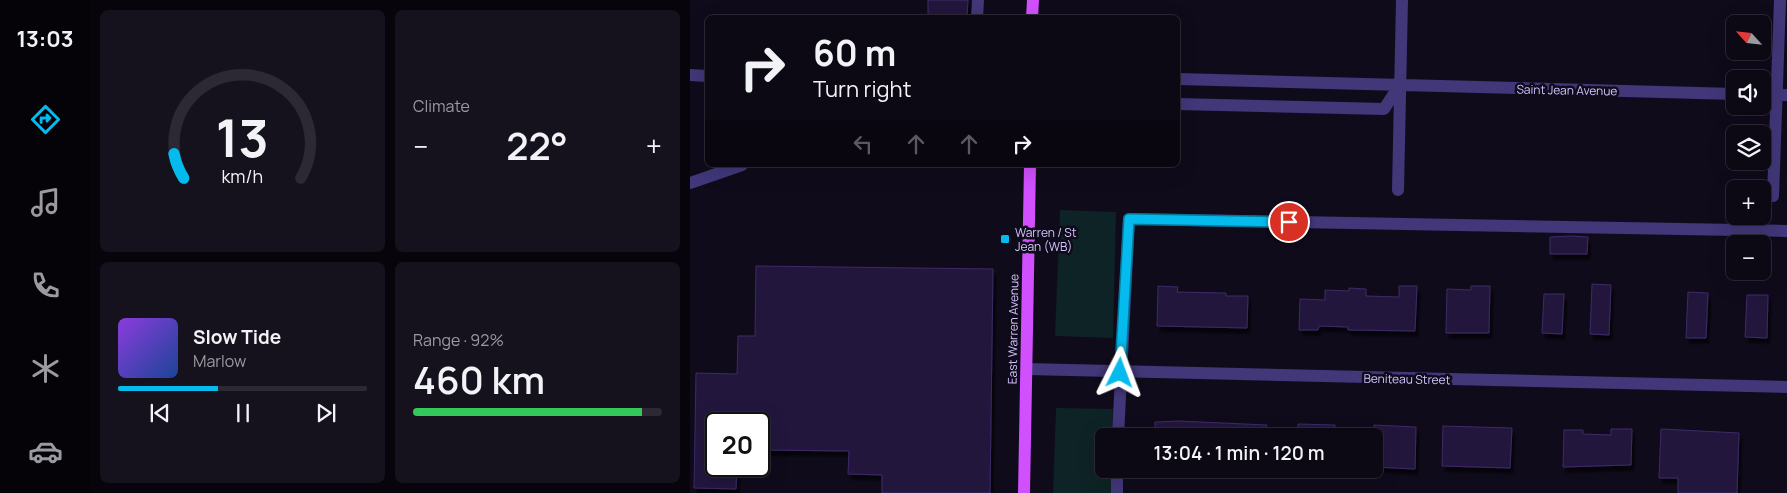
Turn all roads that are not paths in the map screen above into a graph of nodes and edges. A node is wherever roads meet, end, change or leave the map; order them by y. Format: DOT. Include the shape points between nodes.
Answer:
graph roads {
  1 [pos="978,0"];
  2 [pos="1033,0"];
  3 [pos="1402,0"];
  4 [pos="1780,0"];
  5 [pos="977,15"];
  6 [pos="1032,15"];
  7 [pos="690,75"];
  8 [pos="705,76"];
  9 [pos="1180,79"];
  10 [pos="1400,86"];
  11 [pos="1726,94"];
  12 [pos="1782,95"];
  13 [pos="1180,104"];
  14 [pos="736,167"];
  15 [pos="1030,167"];
  16 [pos="690,183"];
  17 [pos="1398,190"];
  18 [pos="1773,196"];
  19 [pos="1787,231"];
  20 [pos="1027,370"];
  21 [pos="1120,373"];
  22 [pos="1787,387"];
  23 [pos="1118,428"];
  24 [pos="1117,478"];
  25 [pos="1024,493"];
  26 [pos="1116,493"];
  1 -- 5 [label="street"];
  2 -- 6 [label="main road"];
  3 -- 10 [label="street"];
  4 -- 12 [label="street"];
  7 -- 8 [label="street"];
  9 -- 10 [label="street, Saint Jean Avenue"];
  10 -- 11 [label="street, Saint Jean Avenue"];
  10 -- 13 [label="street" via="1384,109"];
  10 -- 17 [label="street"];
  12 -- 18 [label="street"];
  14 -- 16 [label="street"];
  15 -- 20 [label="main road, East Warren Avenue"];
  19 -- 21 [label="street" via="1129,219"];
  20 -- 21 [label="street, Beniteau Street"];
  20 -- 25 [label="main road, East Warren Avenue"];
  21 -- 22 [label="street, Beniteau Street"];
  21 -- 23 [label="street"];
  24 -- 26 [label="street"];
}
